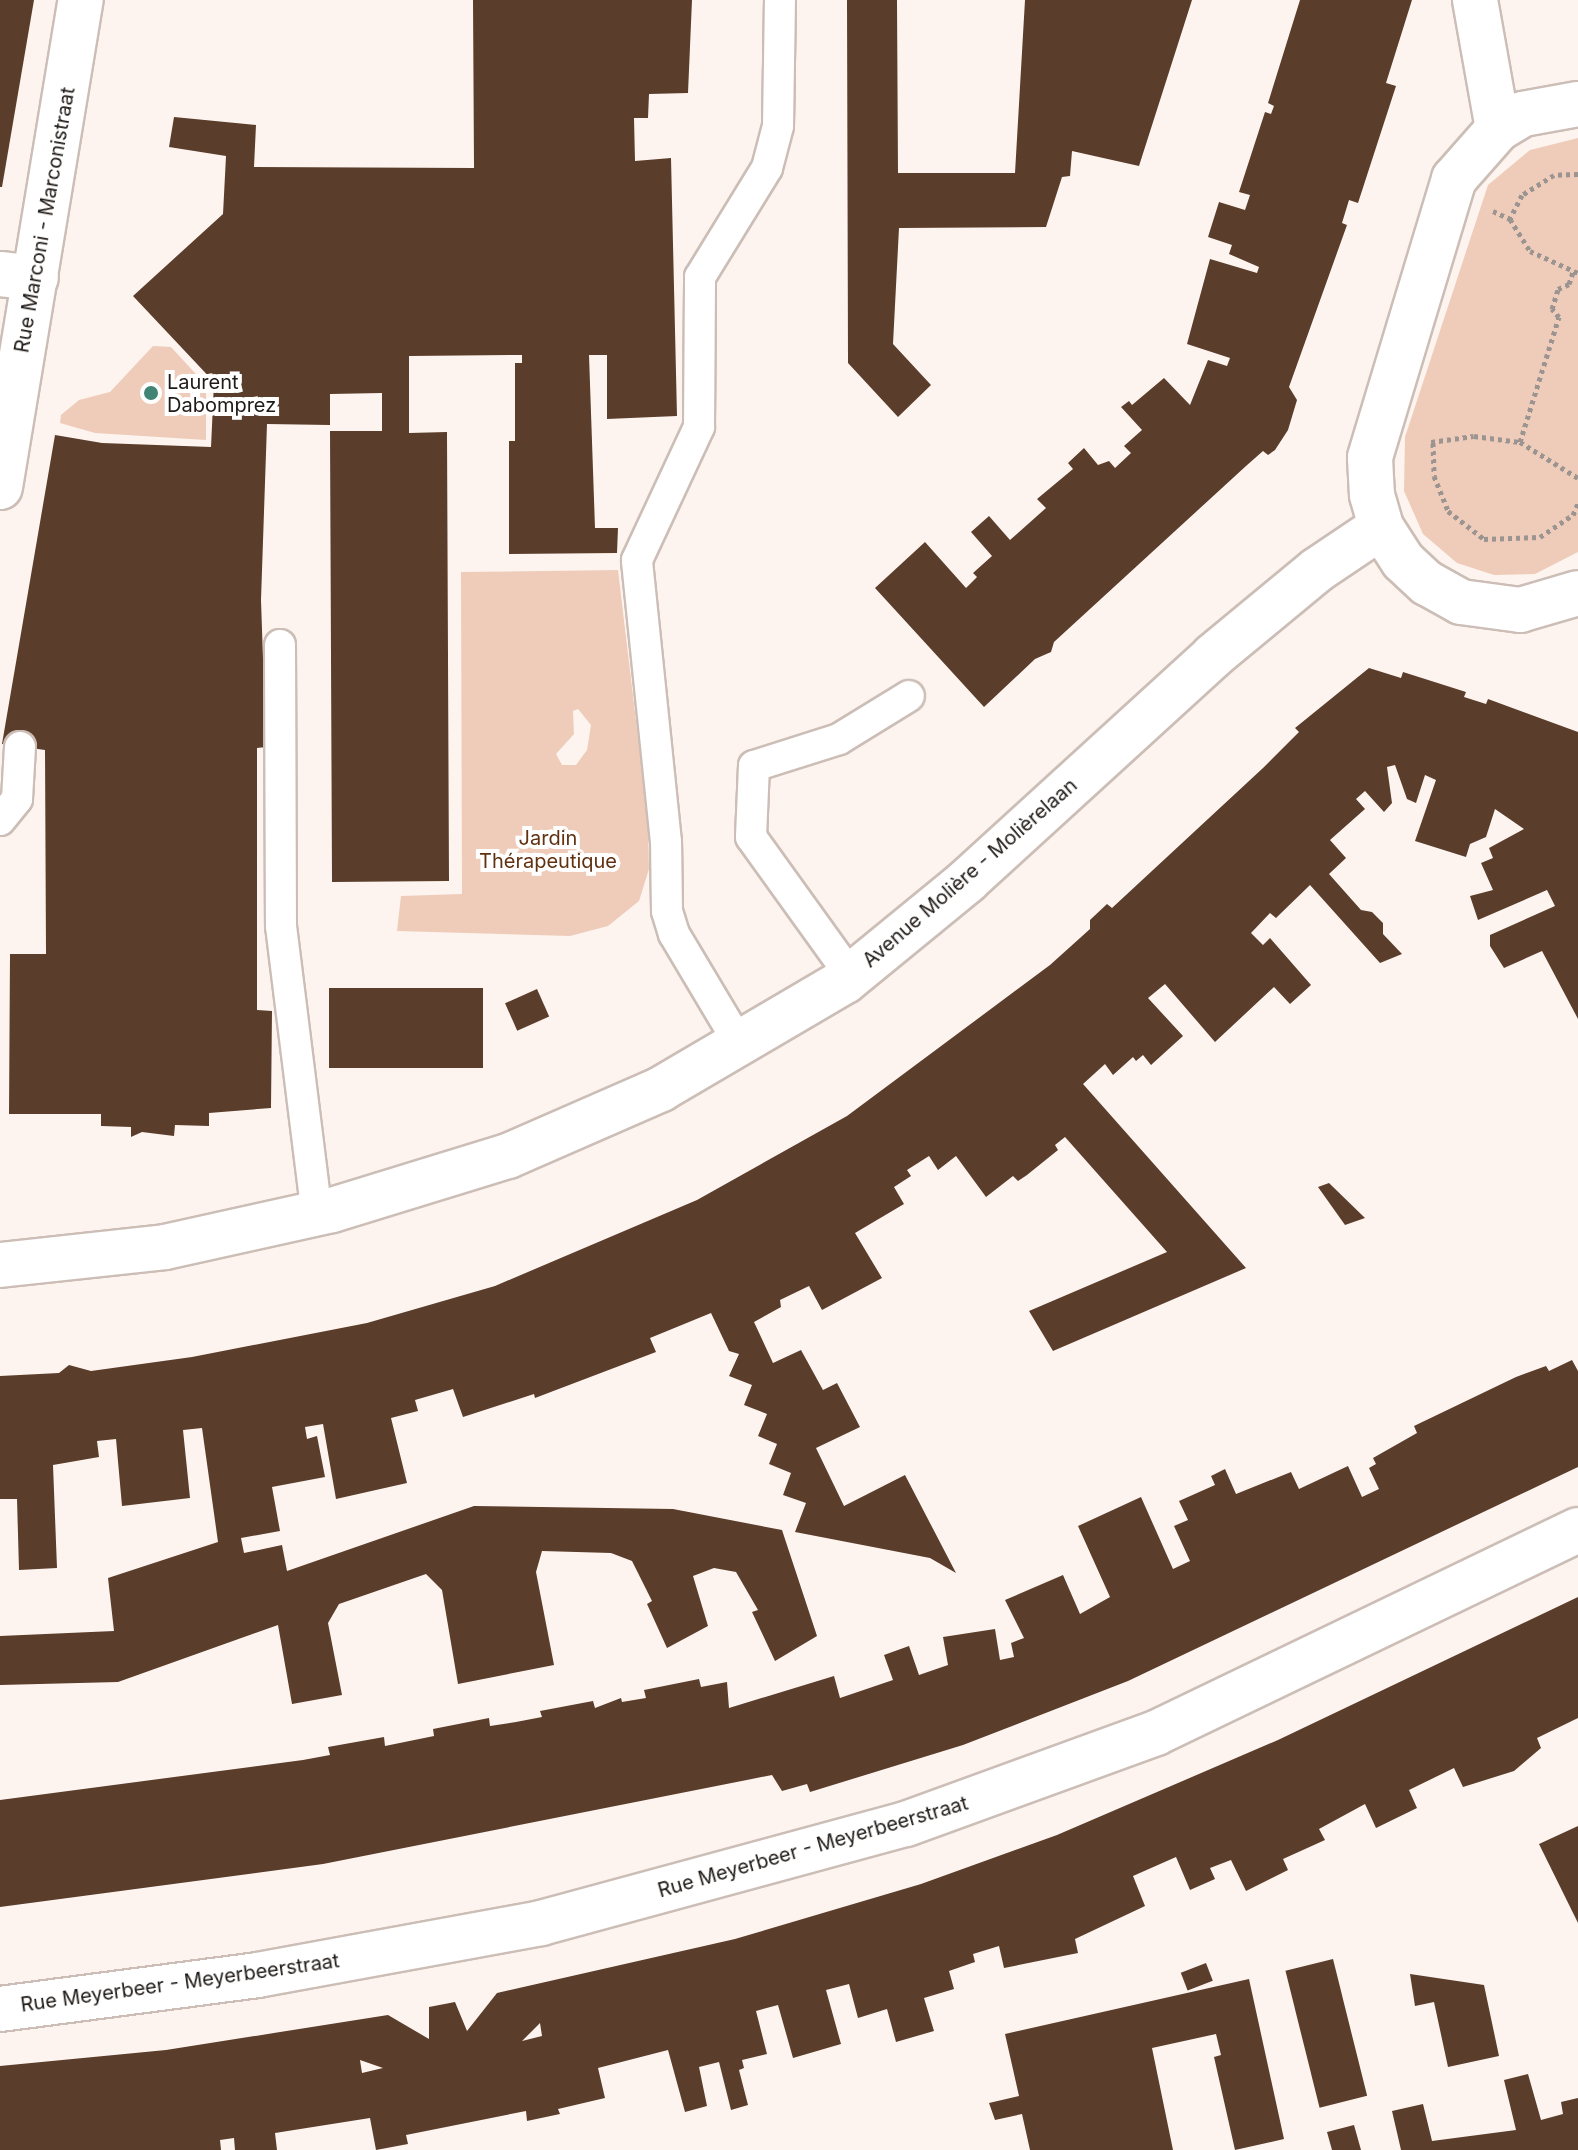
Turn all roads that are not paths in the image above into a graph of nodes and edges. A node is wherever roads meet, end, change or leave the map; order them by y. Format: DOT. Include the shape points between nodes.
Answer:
graph roads {
  1 [pos="81,0"];
  2 [pos="780,0"];
  3 [pos="1475,0"];
  4 [pos="1578,104"];
  5 [pos="1498,129"];
  6 [pos="18,276"];
  7 [pos="0,487"];
  8 [pos="1381,527"];
  9 [pos="1578,593"];
  10 [pos="280,645"];
  11 [pos="909,696"];
  12 [pos="20,747"];
  13 [pos="0,820"];
  14 [pos="851,976"];
  15 [pos="739,1043"];
  16 [pos="317,1214"];
  17 [pos="0,1265"];
  18 [pos="1578,1530"];
  19 [pos="0,2009"];
  1 -- 6 [label="street, Rue Marconi - Marconistraat"];
  2 -- 15 [label="lane" via="778,126 767,168 700,277 699,427 637,560 666,842 667,911 674,934"];
  3 -- 5 [label="street"];
  4 -- 5 [label="street" via="1523,114"];
  5 -- 8 [label="street" via="1454,179 1378,420 1370,458"];
  6 -- 7 [label="street, Rue Marconi - Marconistraat"];
  8 -- 9 [label="street" via="1403,561 1427,583 1461,602 1520,610"];
  8 -- 14 [label="street, Avenue Molière - Molièrelaan" via="1317,570 1213,656 967,881"];
  10 -- 16 [label="lane" via="281,926"];
  11 -- 14 [label="lane" via="839,739 754,766 751,837"];
  12 -- 13 [label="lane" via="17,799"];
  14 -- 15 [label="street, Avenue Molière - Molièrelaan"];
  15 -- 16 [label="street, Avenue Molière - Molièrelaan" via="661,1089 508,1156"];
  16 -- 17 [label="street, Avenue Molière - Molièrelaan" via="165,1247"];
  18 -- 19 [label="street, Rue Meyerbeer - Meyerbeerstraat" via="1156,1733 906,1824 541,1923 258,1975"];
}
